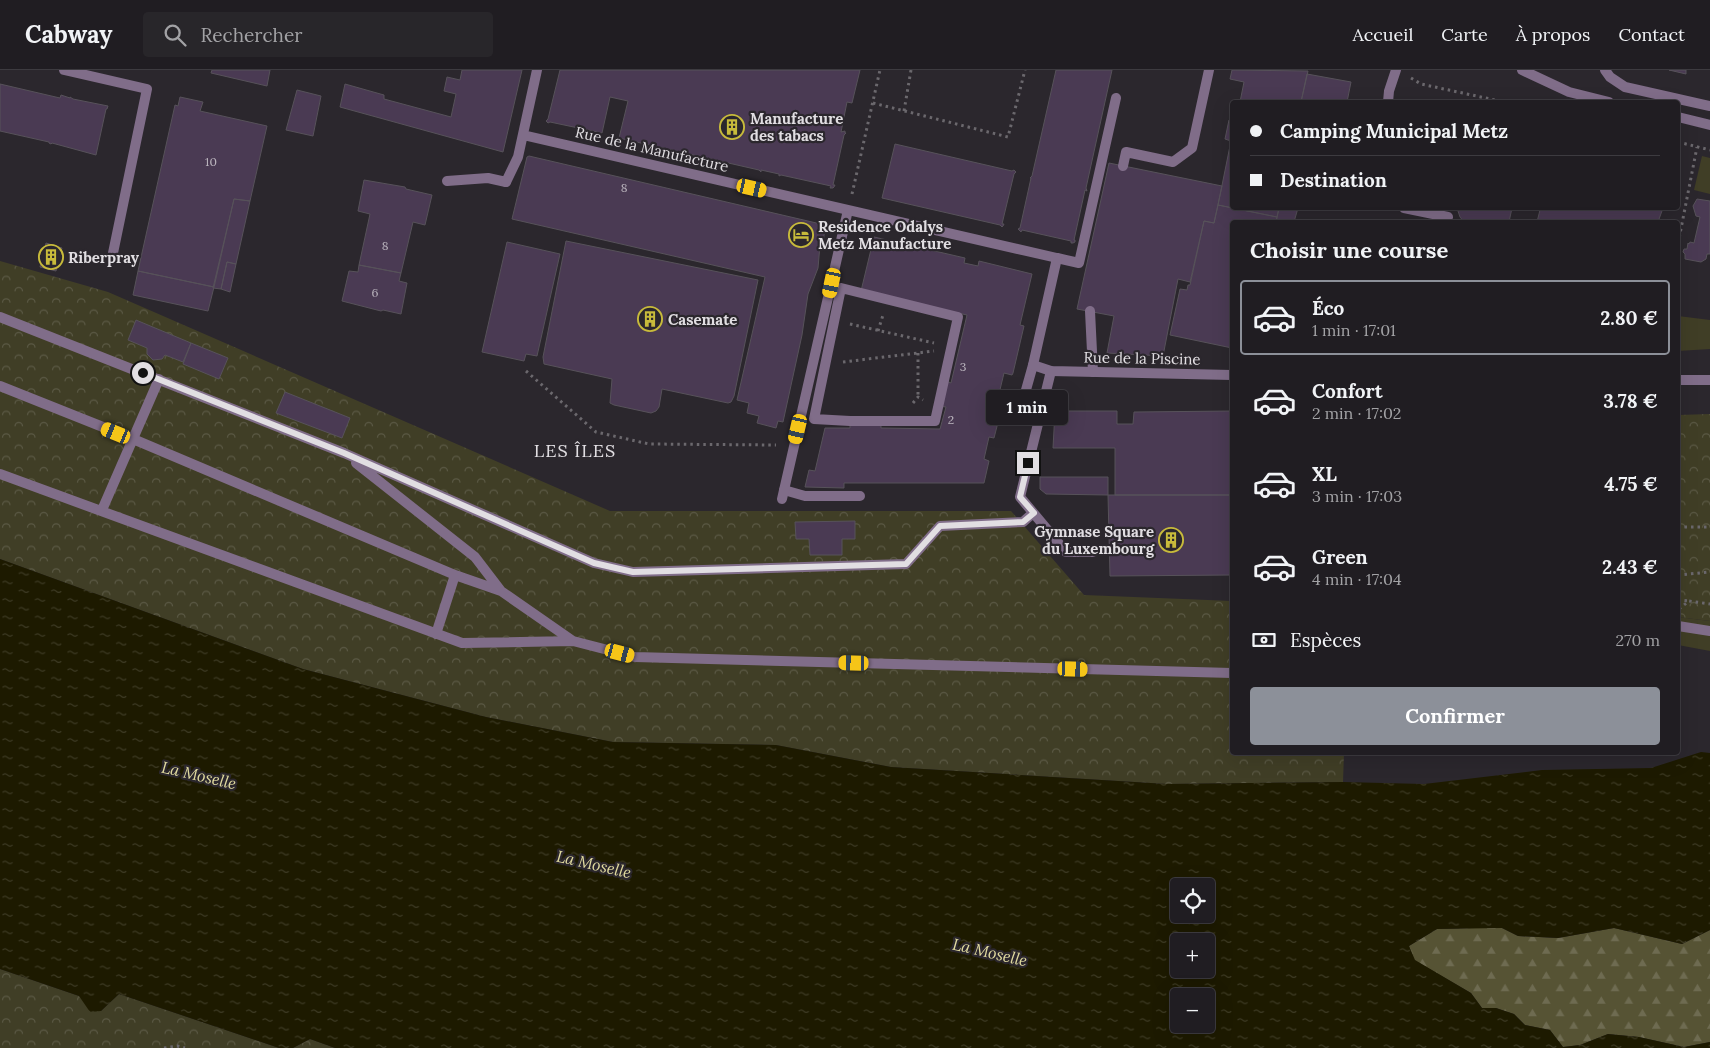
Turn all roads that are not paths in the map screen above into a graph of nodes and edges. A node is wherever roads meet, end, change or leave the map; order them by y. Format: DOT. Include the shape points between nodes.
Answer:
graph roads {
  1 [pos="64,70"];
  2 [pos="538,70"];
  3 [pos="1209,70"];
  4 [pos="1396,70"];
  5 [pos="1522,70"];
  6 [pos="1608,74"];
  7 [pos="1116,98"];
  8 [pos="1388,100"];
  9 [pos="1598,100"];
  10 [pos="1710,106"];
  11 [pos="1680,117"];
  12 [pos="1710,124"];
  13 [pos="523,135"];
  14 [pos="1123,166"];
  15 [pos="447,181"];
  16 [pos="848,210"];
  17 [pos="1414,210"];
  18 [pos="1448,217"];
  19 [pos="113,253"];
  20 [pos="1057,258"];
  21 [pos="1090,311"];
  22 [pos="0,316"];
  23 [pos="834,321"];
  24 [pos="1033,365"];
  25 [pos="1052,371"];
  26 [pos="1092,372"];
  27 [pos="1230,376"];
  28 [pos="159,379"];
  29 [pos="1680,380"];
  30 [pos="1710,380"];
  31 [pos="0,386"];
  32 [pos="1024,397"];
  33 [pos="133,439"];
  34 [pos="344,453"];
  35 [pos="0,474"];
  36 [pos="860,496"];
  37 [pos="102,510"];
  38 [pos="1034,513"];
  39 [pos="1094,552"];
  40 [pos="455,575"];
  41 [pos="501,591"];
  42 [pos="1680,626"];
  43 [pos="1710,631"];
  44 [pos="436,634"];
  45 [pos="574,641"];
  46 [pos="1230,674"];
  1 -- 19 [label="street" via="146,89"];
  2 -- 13 [label="street"];
  3 -- 14 [label="street" via="1192,148 1173,162 1126,152"];
  4 -- 8 [label="street"];
  5 -- 9 [label="street" via="1569,92"];
  6 -- 10 [label="street" via="1625,87"];
  7 -- 20 [label="street, Rue de la Manufacture" via="1079,263"];
  11 -- 12 [label="street"];
  13 -- 15 [label="street" via="506,182 488,178"];
  13 -- 16 [label="street, Rue de la Manufacture"];
  16 -- 20 [label="street, Rue de la Manufacture"];
  16 -- 36 [label="street" via="783,494"];
  17 -- 18 [label="street"];
  20 -- 24 [label="street"];
  21 -- 26 [label="street"];
  22 -- 28 [label="street"];
  23 -- 23 [label="street" via="841,288 958,317 935,421 814,419"];
  24 -- 25 [label="street"];
  24 -- 32 [label="street"];
  25 -- 26 [label="street, Rue de la Piscine"];
  25 -- 38 [label="street" via="1020,497"];
  26 -- 27 [label="street, Rue de la Piscine"];
  28 -- 33 [label="street"];
  28 -- 34 [label="street"];
  29 -- 30 [label="street"];
  31 -- 33 [label="street"];
  33 -- 37 [label="street"];
  33 -- 40 [label="street"];
  34 -- 38 [label="street" via="594,563 633,572 906,564 940,526 1023,522"];
  34 -- 41 [label="street" via="475,556"];
  35 -- 37 [label="street"];
  37 -- 44 [label="street"];
  38 -- 39 [label="street" via="1066,552"];
  40 -- 41 [label="street"];
  40 -- 44 [label="street"];
  41 -- 45 [label="street"];
  42 -- 43 [label="street"];
  44 -- 45 [label="street" via="462,643"];
  45 -- 46 [label="street" via="635,657"];
}
